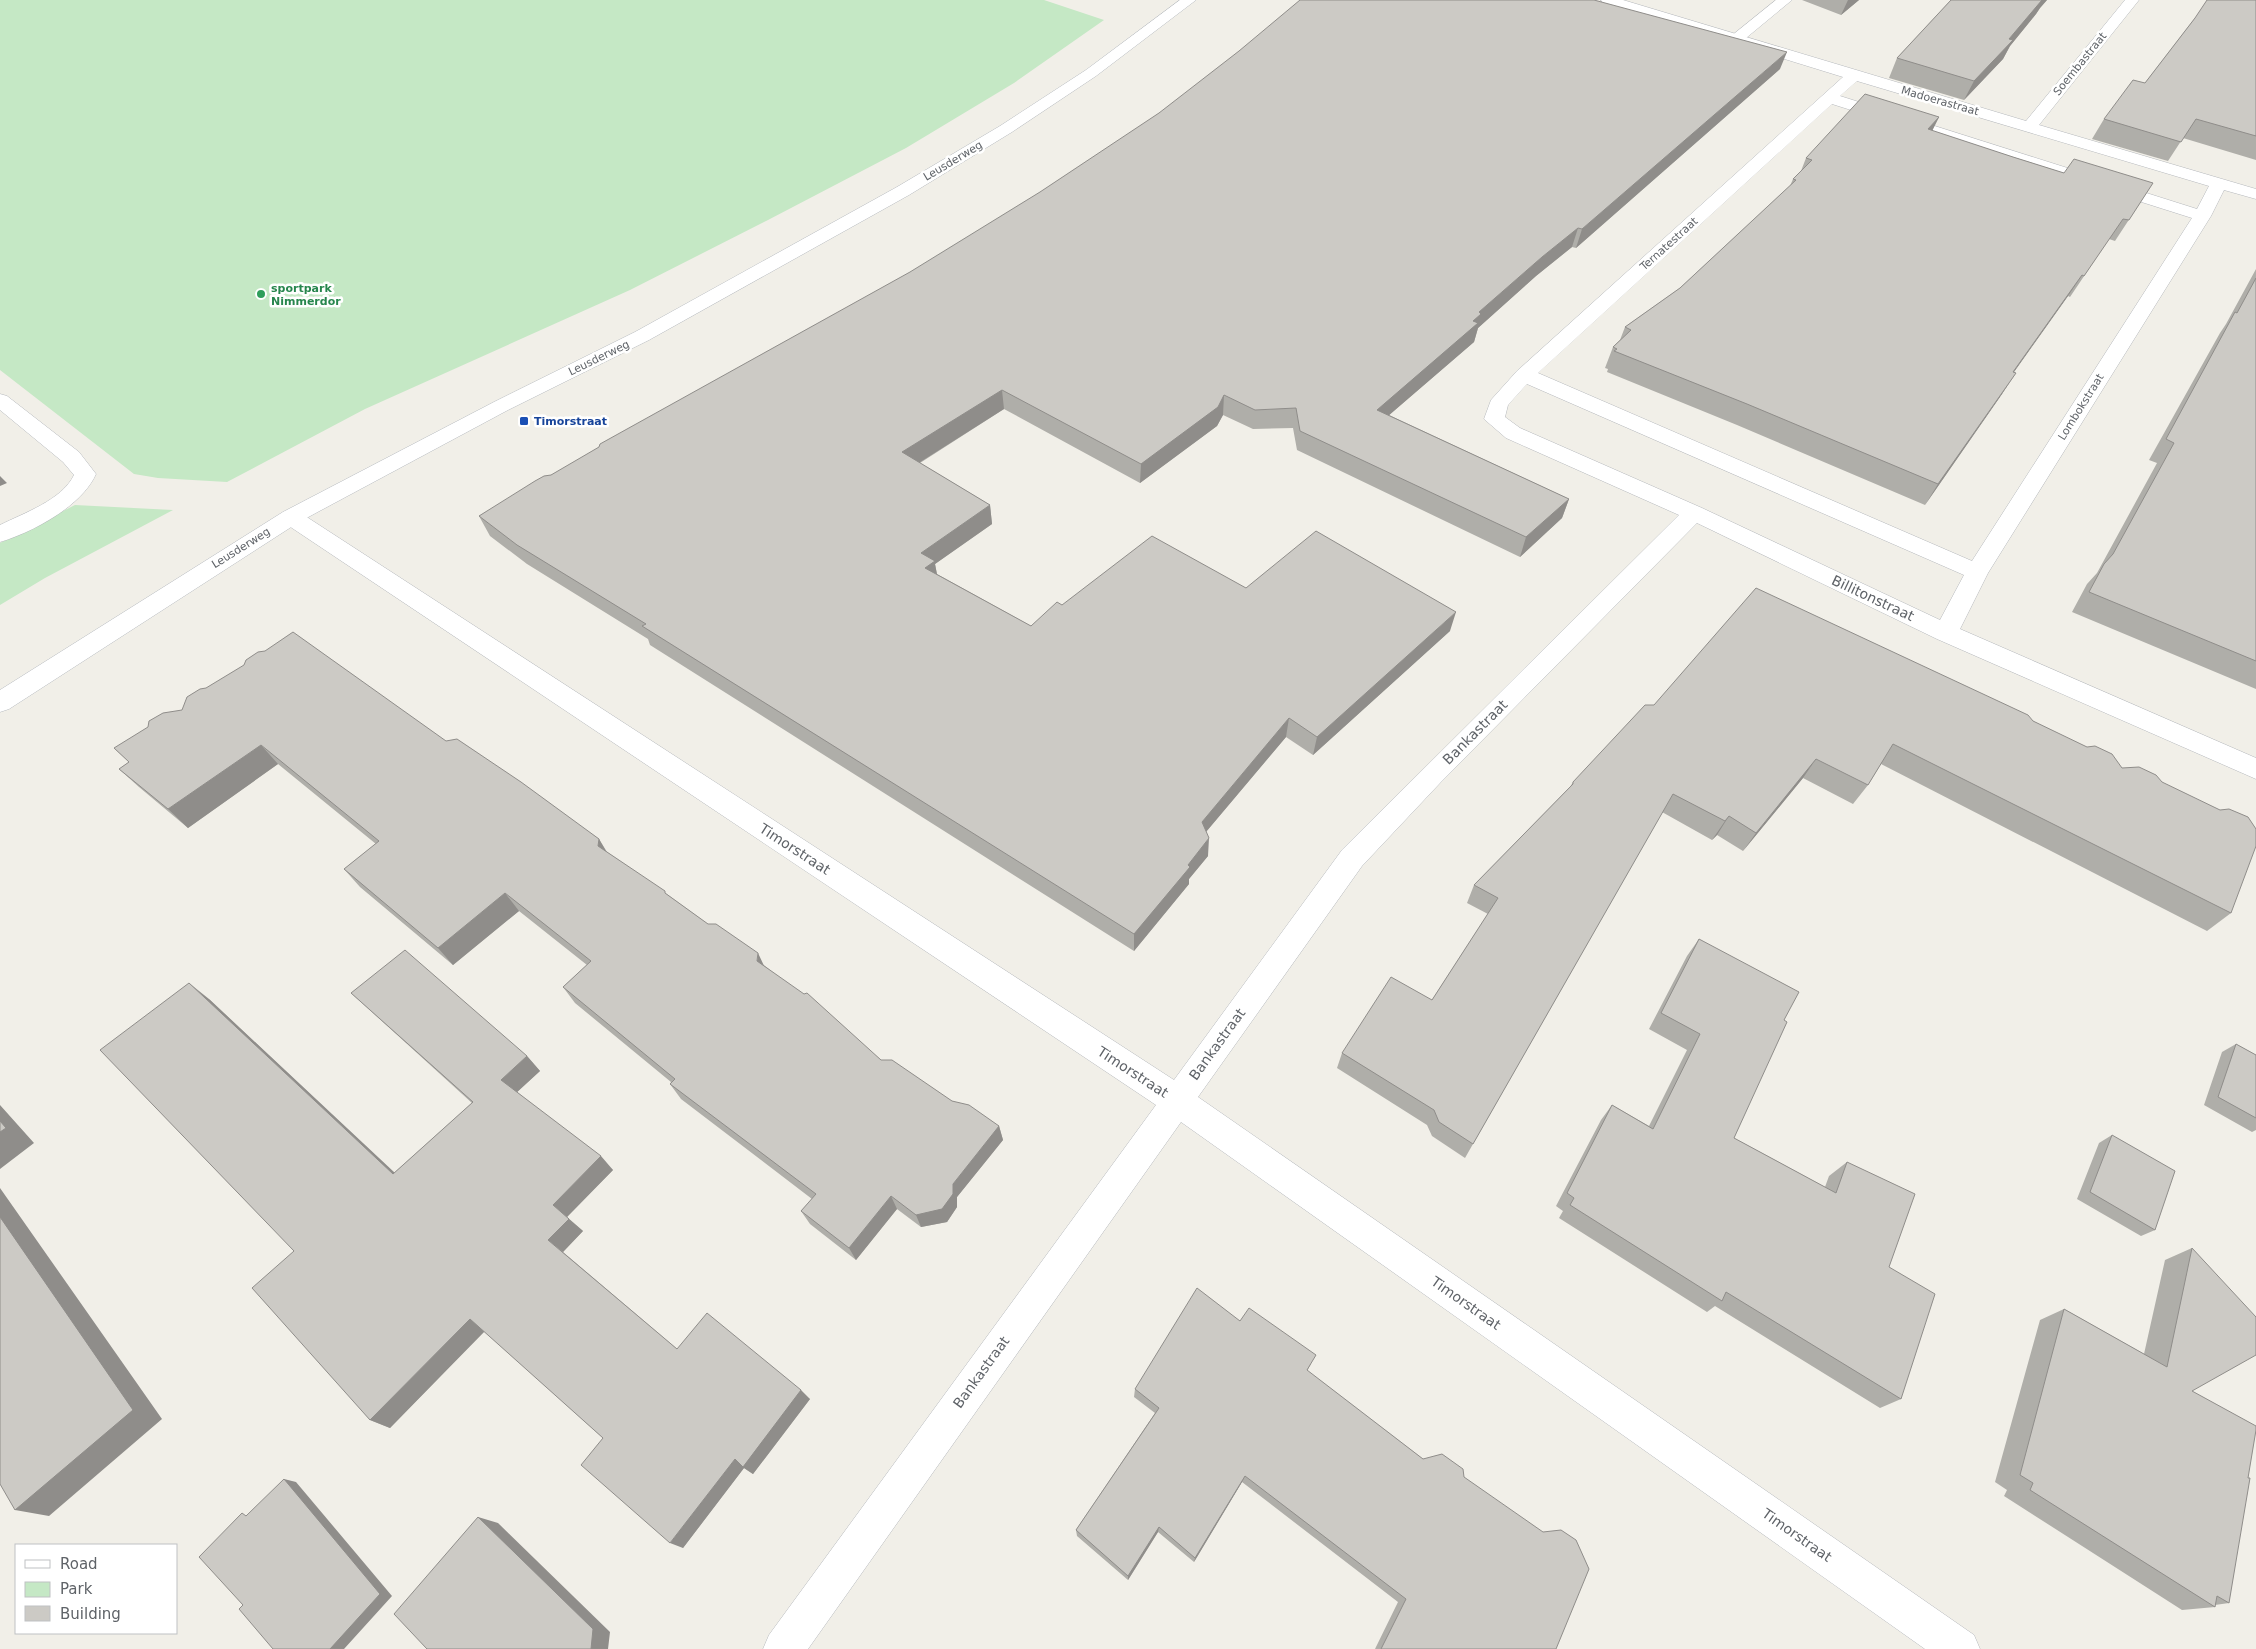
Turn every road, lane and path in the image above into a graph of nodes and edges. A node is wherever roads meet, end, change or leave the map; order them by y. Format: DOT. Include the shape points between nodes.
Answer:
graph roads {
  1 [pos="1189,0"];
  2 [pos="1608,0"];
  3 [pos="1785,0"];
  4 [pos="2132,0"];
  5 [pos="1626,3"];
  6 [pos="1735,40"];
  7 [pos="1853,76"];
  8 [pos="1829,98"];
  9 [pos="2029,127"];
  10 [pos="2219,183"];
  11 [pos="2256,194"];
  12 [pos="2202,216"];
  13 [pos="1524,375"];
  14 [pos="0,400"];
  15 [pos="1494,419"];
  16 [pos="1694,513"];
  17 [pos="291,517"];
  18 [pos="0,534"];
  19 [pos="1977,572"];
  20 [pos="1946,632"];
  21 [pos="0,702"];
  22 [pos="2256,770"];
  23 [pos="1176,1100"];
  24 [pos="783,1649"];
  25 [pos="1960,1649"];
  1 -- 17 [label="street, Leusderweg" via="1091,73 903,191 642,336 500,406"];
  2 -- 5 [label="street, Madoerastraat"];
  3 -- 6 [label="street"];
  4 -- 9 [label="street, Soembastraat"];
  5 -- 6 [label="street, Madoerastraat"];
  6 -- 7 [label="street, Madoerastraat"];
  7 -- 8 [label="street, Ternatestraat"];
  7 -- 9 [label="street, Madoerastraat"];
  8 -- 12 [label="street"];
  8 -- 13 [label="street, Ternatestraat"];
  9 -- 10 [label="street, Madoerastraat"];
  10 -- 11 [label="street, Madoerastraat"];
  10 -- 12 [label="street, Lombokstraat"];
  12 -- 19 [label="street, Lombokstraat"];
  13 -- 15 [label="street, Ternatestraat" via="1498,404"];
  13 -- 19 [label="street"];
  14 -- 18 [label="street" via="71,457 85,474 83,483 63,499"];
  15 -- 16 [label="street, Billitonstraat" via="1513,432"];
  16 -- 20 [label="street, Billitonstraat"];
  16 -- 23 [label="street, Bankastraat" via="1352,858"];
  17 -- 21 [label="street, Leusderweg"];
  17 -- 23 [label="street, Timorstraat"];
  19 -- 20 [label="street, Lombokstraat"];
  20 -- 22 [label="street, Billitonstraat"];
  23 -- 24 [label="street, Bankastraat"];
  23 -- 25 [label="street, Timorstraat"];
}
